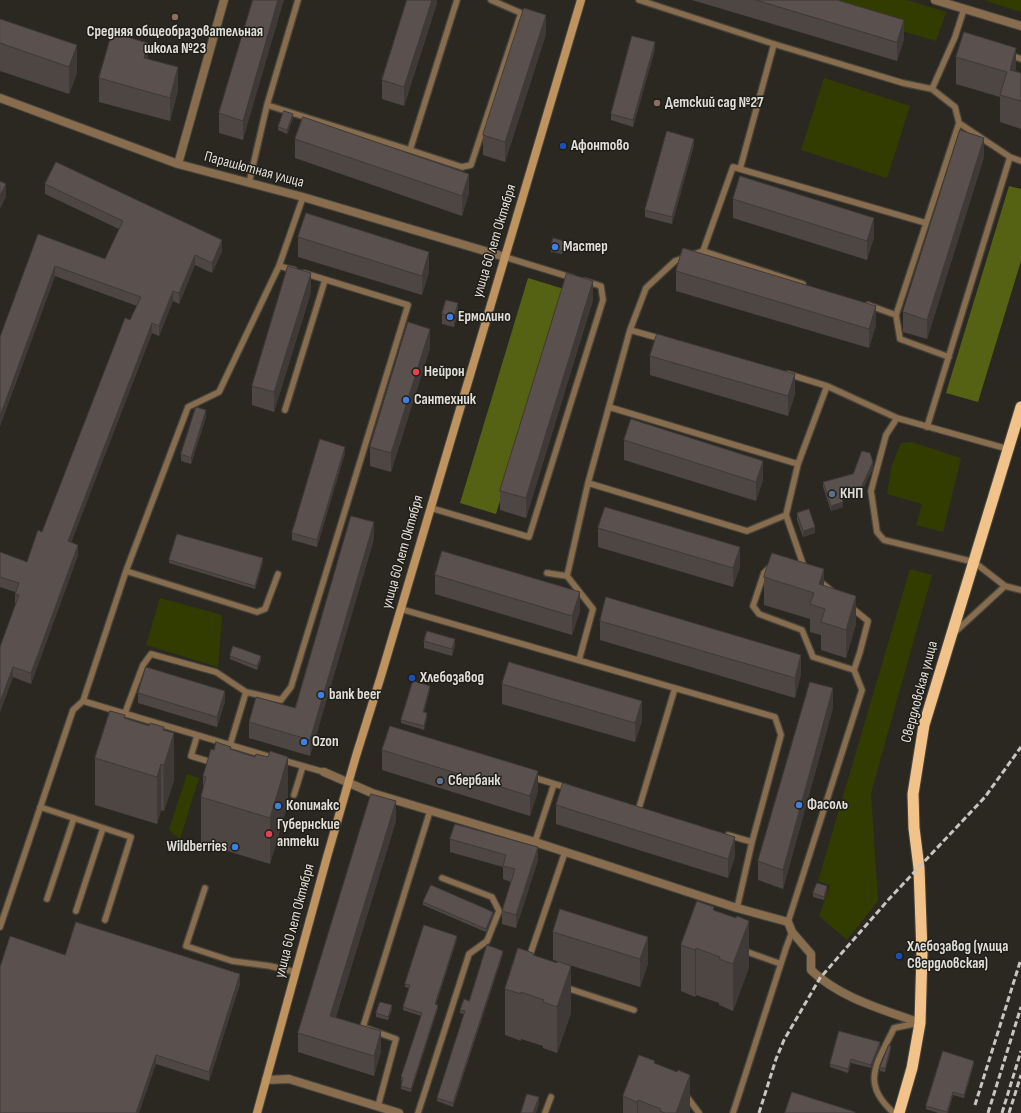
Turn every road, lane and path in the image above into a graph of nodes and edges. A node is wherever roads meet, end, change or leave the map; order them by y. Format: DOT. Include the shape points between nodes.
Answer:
graph roads {
  1 [pos="224,0"];
  2 [pos="298,0"];
  3 [pos="458,0"];
  4 [pos="492,0"];
  5 [pos="581,0"];
  6 [pos="639,0"];
  7 [pos="935,0"];
  8 [pos="964,9"];
  9 [pos="1021,26"];
  10 [pos="955,37"];
  11 [pos="962,39"];
  12 [pos="774,44"];
  13 [pos="1006,54"];
  14 [pos="1021,58"];
  15 [pos="932,89"];
  16 [pos="0,98"];
  17 [pos="267,105"];
  18 [pos="958,123"];
  19 [pos="410,150"];
  20 [pos="1010,157"];
  21 [pos="1021,161"];
  22 [pos="178,164"];
  23 [pos="740,168"];
  24 [pos="249,183"];
  25 [pos="303,197"];
  26 [pos="926,223"];
  27 [pos="703,251"];
  28 [pos="505,257"];
  29 [pos="279,266"];
  30 [pos="325,280"];
  31 [pos="807,285"];
  32 [pos="859,302"];
  33 [pos="896,315"];
  34 [pos="630,330"];
  35 [pos="668,340"];
  36 [pos="949,357"];
  37 [pos="781,373"];
  38 [pos="827,386"];
  39 [pos="609,407"];
  40 [pos="1021,407"];
  41 [pos="285,410"];
  42 [pos="897,418"];
  43 [pos="927,427"];
  44 [pos="1008,449"];
  45 [pos="798,464"];
  46 [pos="588,483"];
  47 [pos="431,508"];
  48 [pos="786,515"];
  49 [pos="974,562"];
  50 [pos="779,566"];
  51 [pos="126,571"];
  52 [pos="547,573"];
  53 [pos="800,573"];
  54 [pos="278,574"];
  55 [pos="566,576"];
  56 [pos="814,578"];
  57 [pos="1005,586"];
  58 [pos="1021,590"];
  59 [pos="839,596"];
  60 [pos="845,601"];
  61 [pos="401,609"];
  62 [pos="950,637"];
  63 [pos="579,660"];
  64 [pos="854,670"];
  65 [pos="675,688"];
  66 [pos="246,692"];
  67 [pos="83,701"];
  68 [pos="125,713"];
  69 [pos="197,736"];
  70 [pos="230,745"];
  71 [pos="253,752"];
  72 [pos="251,759"];
  73 [pos="221,765"];
  74 [pos="303,766"];
  75 [pos="324,772"];
  76 [pos="524,774"];
  77 [pos="349,783"];
  78 [pos="554,784"];
  79 [pos="575,790"];
  80 [pos="294,795"];
  81 [pos="632,806"];
  82 [pos="40,807"];
  83 [pos="639,808"];
  84 [pos="646,810"];
  85 [pos="430,811"];
  86 [pos="74,818"];
  87 [pos="103,828"];
  88 [pos="722,833"];
  89 [pos="535,842"];
  90 [pos="752,842"];
  91 [pos="565,852"];
  92 [pos="442,878"];
  93 [pos="205,888"];
  94 [pos="47,899"];
  95 [pos="737,908"];
  96 [pos="76,911"];
  97 [pos="105,920"];
  98 [pos="788,922"];
  99 [pos="0,927"];
  100 [pos="792,932"];
  101 [pos="735,948"];
  102 [pos="528,962"];
  103 [pos="781,964"];
  104 [pos="295,972"];
  105 [pos="559,985"];
  106 [pos="634,1010"];
  107 [pos="920,1023"];
  108 [pos="266,1080"];
  109 [pos="550,1096"];
  110 [pos="687,1096"];
  111 [pos="378,1106"];
  112 [pos="257,1113"];
  113 [pos="400,1113"];
  114 [pos="418,1113"];
  115 [pos="545,1113"];
  116 [pos="699,1113"];
  117 [pos="733,1113"];
  118 [pos="894,1113"];
  119 [pos="899,1113"];
  1 -- 22 [label="street"];
  2 -- 17 [label="lane"];
  3 -- 19 [label="lane"];
  4 -- 19 [label="lane" via="522,13 471,165 462,167"];
  5 -- 28 [label="main road, улица 60 лет Октября"];
  6 -- 12 [label="lane"];
  7 -- 8 [label="street"];
  8 -- 9 [label="street"];
  8 -- 10 [label="lane"];
  10 -- 11 [label="lane"];
  10 -- 15 [label="lane"];
  12 -- 15 [label="lane" via="903,83"];
  12 -- 23 [label="lane"];
  13 -- 14 [label="lane"];
  15 -- 18 [label="lane" via="955,107"];
  16 -- 22 [label="street, Парашютная улица"];
  17 -- 19 [label="lane"];
  17 -- 24 [label="lane"];
  18 -- 20 [label="lane"];
  18 -- 26 [label="lane"];
  20 -- 21 [label="lane"];
  20 -- 36 [label="lane"];
  22 -- 24 [label="street, Парашютная улица"];
  23 -- 26 [label="lane"];
  23 -- 27 [label="lane" via="733,167"];
  24 -- 25 [label="street, Парашютная улица"];
  25 -- 28 [label="street, Парашютная улица"];
  25 -- 29 [label="lane"];
  26 -- 33 [label="lane"];
  27 -- 31 [label="lane"];
  27 -- 34 [label="lane" via="675,261 646,288"];
  28 -- 47 [label="main road, улица 60 лет Октября"];
  28 -- 47 [label="lane" via="601,286 603,300 529,537"];
  29 -- 30 [label="lane"];
  29 -- 51 [label="lane" via="219,392 188,408"];
  30 -- 41 [label="lane"];
  30 -- 66 [label="lane" via="408,305 290,687 281,700"];
  32 -- 33 [label="lane"];
  33 -- 36 [label="lane" via="900,339"];
  34 -- 35 [label="lane"];
  34 -- 39 [label="lane"];
  36 -- 43 [label="lane"];
  37 -- 38 [label="lane"];
  38 -- 42 [label="lane"];
  38 -- 45 [label="lane"];
  39 -- 45 [label="lane"];
  39 -- 46 [label="lane"];
  40 -- 44 [label="highway, Свердловская улица"];
  42 -- 43 [label="lane"];
  42 -- 49 [label="lane" via="886,435 871,491 877,532 884,540"];
  43 -- 44 [label="lane"];
  44 -- 49 [label="highway, Свердловская улица"];
  45 -- 48 [label="lane"];
  46 -- 48 [label="lane" via="747,531"];
  46 -- 55 [label="lane"];
  47 -- 61 [label="main road, улица 60 лет Октября"];
  48 -- 53 [label="lane" via="807,576"];
  49 -- 57 [label="lane"];
  49 -- 62 [label="highway, Свердловская улица"];
  50 -- 64 [label="lane" via="772,564 764,573 753,606 759,614 802,630 813,657"];
  51 -- 54 [label="lane" via="257,612 265,609"];
  51 -- 67 [label="lane"];
  52 -- 55 [label="lane"];
  55 -- 63 [label="lane" via="593,609"];
  56 -- 59 [label="lane"];
  57 -- 58 [label="lane"];
  57 -- 62 [label="lane"];
  60 -- 64 [label="lane" via="868,621"];
  61 -- 63 [label="lane"];
  61 -- 77 [label="main road, улица 60 лет Октября"];
  62 -- 107 [label="highway, Свердловская улица" via="924,725 913,794 922,953"];
  63 -- 65 [label="lane"];
  64 -- 98 [label="lane" via="862,690"];
  65 -- 83 [label="lane"];
  65 -- 90 [label="lane" via="775,717 781,735"];
  66 -- 68 [label="lane" via="216,672 151,654 143,665"];
  66 -- 70 [label="lane"];
  67 -- 68 [label="lane"];
  67 -- 82 [label="lane" via="73,710"];
  68 -- 69 [label="lane"];
  69 -- 70 [label="lane"];
  69 -- 73 [label="lane" via="191,756"];
  70 -- 71 [label="lane"];
  71 -- 72 [label="lane"];
  71 -- 74 [label="lane"];
  74 -- 75 [label="lane"];
  74 -- 80 [label="lane"];
  75 -- 77 [label="street"];
  76 -- 78 [label="lane"];
  77 -- 85 [label="street"];
  77 -- 104 [label="main road, улица 60 лет Октября"];
  78 -- 79 [label="lane"];
  78 -- 89 [label="lane"];
  81 -- 83 [label="lane"];
  82 -- 86 [label="lane"];
  82 -- 99 [label="lane"];
  83 -- 84 [label="lane"];
  85 -- 89 [label="street"];
  85 -- 111 [label="lane" via="363,1027 396,1039"];
  86 -- 87 [label="lane"];
  86 -- 94 [label="lane"];
  87 -- 96 [label="lane"];
  87 -- 97 [label="lane" via="131,837"];
  88 -- 90 [label="lane"];
  89 -- 91 [label="street"];
  90 -- 95 [label="lane"];
  91 -- 95 [label="street"];
  91 -- 102 [label="lane"];
  92 -- 114 [label="lane" via="492,897 499,911 487,941 469,954"];
  93 -- 104 [label="lane" via="186,946 232,961"];
  95 -- 98 [label="street"];
  98 -- 100 [label="street"];
  100 -- 103 [label="lane"];
  100 -- 107 [label="street" via="811,954 811,970 820,978 843,994"];
  101 -- 103 [label="lane"];
  103 -- 117 [label="lane"];
  104 -- 108 [label="main road, улица 60 лет Октября"];
  105 -- 106 [label="lane"];
  107 -- 118 [label="lane" via="894,1028 875,1067 873,1084 883,1104"];
  107 -- 119 [label="highway, Свердловская улица" via="912,1068"];
  108 -- 111 [label="street" via="288,1079"];
  108 -- 112 [label="main road, улица 60 лет Октября"];
  109 -- 115 [label="lane"];
  110 -- 116 [label="lane"];
  111 -- 113 [label="street"];
}
